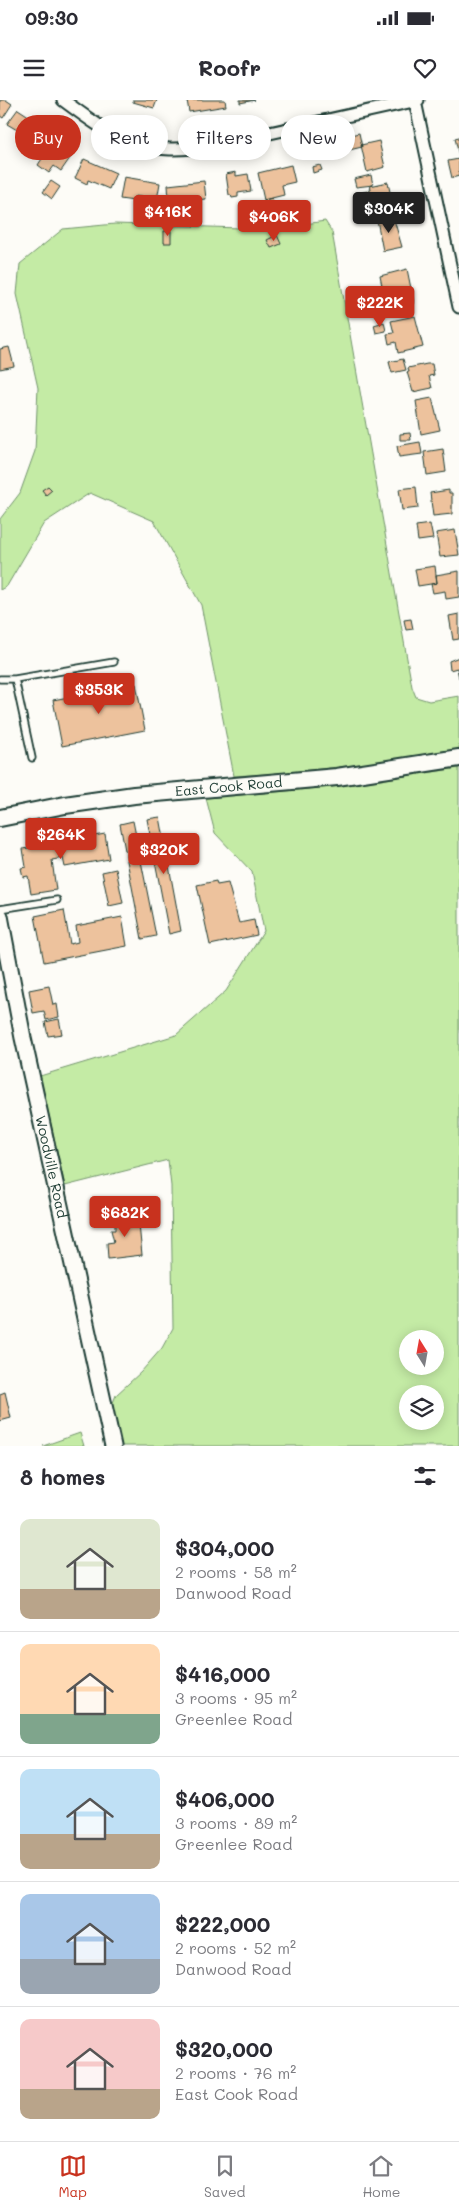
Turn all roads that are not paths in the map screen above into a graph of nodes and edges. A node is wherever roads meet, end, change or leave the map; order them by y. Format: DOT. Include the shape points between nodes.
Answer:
graph roads {
  1 [pos="63,100"];
  2 [pos="417,100"];
  3 [pos="459,307"];
  4 [pos="114,662"];
  5 [pos="0,679"];
  6 [pos="15,679"];
  7 [pos="32,758"];
  8 [pos="459,758"];
  9 [pos="0,818"];
  10 [pos="57,900"];
  11 [pos="0,910"];
  12 [pos="0,917"];
  13 [pos="113,1446"];
  1 -- 2 [label="street" via="114,136 158,148 183,150"];
  2 -- 3 [label="street"];
  4 -- 6 [label="lane"];
  5 -- 6 [label="lane"];
  6 -- 7 [label="lane"];
  8 -- 9 [label="main road, East Cook Road" via="337,777 134,795"];
  10 -- 11 [label="lane"];
  12 -- 13 [label="street, Woodville Road" via="23,1038"];
}
